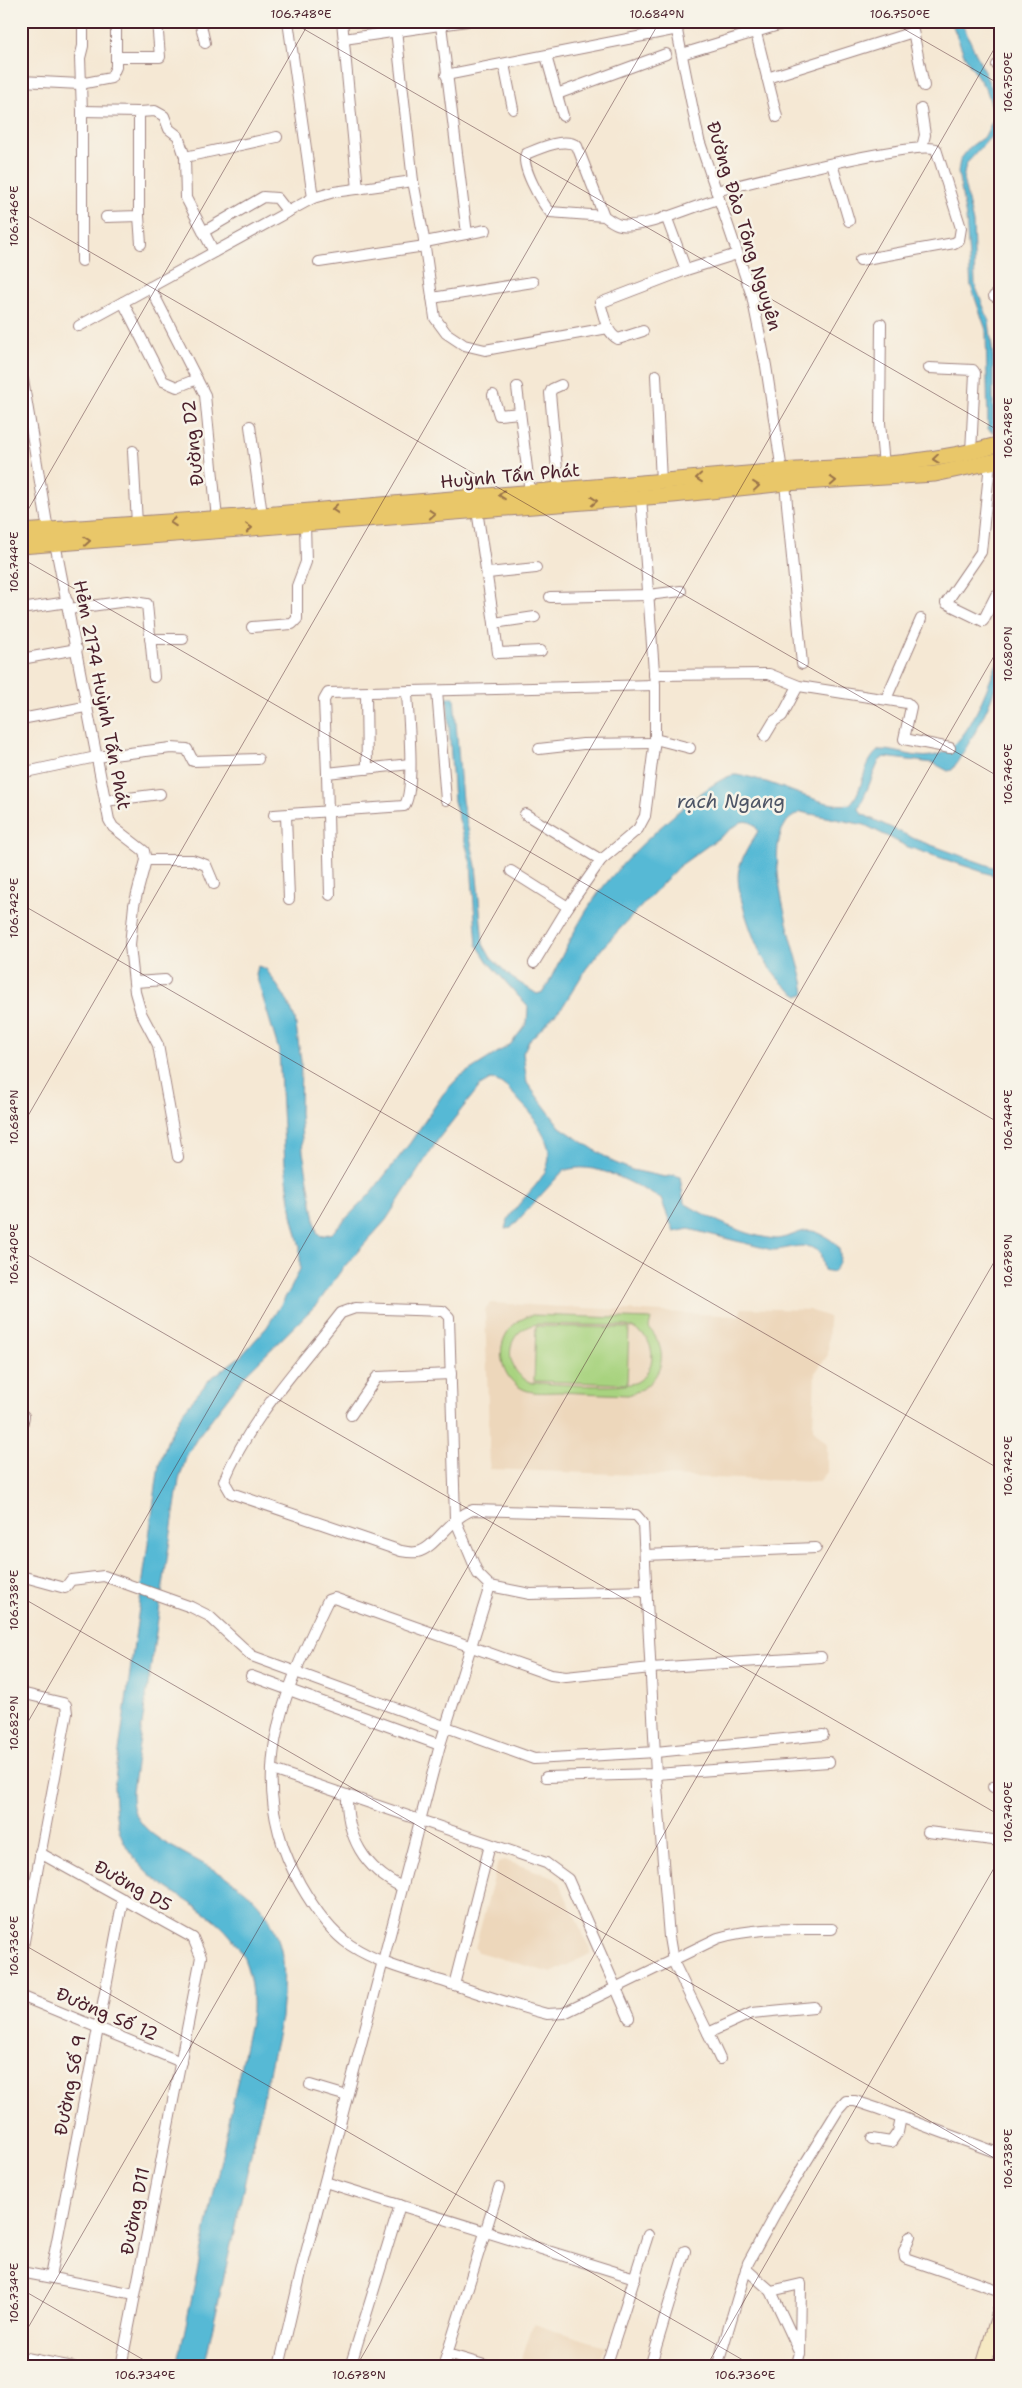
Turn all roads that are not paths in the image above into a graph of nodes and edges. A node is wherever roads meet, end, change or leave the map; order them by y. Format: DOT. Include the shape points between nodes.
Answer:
graph roads {
  1 [pos="83,21"];
  2 [pos="116,21"];
  3 [pos="158,21"];
  4 [pos="200,21"];
  5 [pos="288,21"];
  6 [pos="342,21"];
  7 [pos="467,21"];
  8 [pos="792,21"];
  9 [pos="441,25"];
  10 [pos="676,25"];
  11 [pos="396,26"];
  12 [pos="912,26"];
  13 [pos="756,33"];
  14 [pos="344,38"];
  15 [pos="205,43"];
  16 [pos="666,54"];
  17 [pos="682,54"];
  18 [pos="546,56"];
  19 [pos="116,57"];
  20 [pos="504,64"];
  21 [pos="446,75"];
  22 [pos="767,78"];
  23 [pos="21,81"];
  24 [pos="80,84"];
  25 [pos="924,86"];
  26 [pos="557,94"];
  27 [pos="513,109"];
  28 [pos="921,109"];
  29 [pos="82,111"];
  30 [pos="139,112"];
  31 [pos="563,116"];
  32 [pos="777,117"];
  33 [pos="277,137"];
  34 [pos="922,147"];
  35 [pos="185,157"];
  36 [pos="832,164"];
  37 [pos="413,181"];
  38 [pos="358,189"];
  39 [pos="717,195"];
  40 [pos="313,198"];
  41 [pos="288,212"];
  42 [pos="139,216"];
  43 [pos="604,216"];
  44 [pos="666,216"];
  45 [pos="106,217"];
  46 [pos="849,222"];
  47 [pos="486,230"];
  48 [pos="203,232"];
  49 [pos="467,234"];
  50 [pos="141,244"];
  51 [pos="425,244"];
  52 [pos="214,252"];
  53 [pos="737,254"];
  54 [pos="860,260"];
  55 [pos="82,261"];
  56 [pos="319,262"];
  57 [pos="686,270"];
  58 [pos="533,282"];
  59 [pos="150,287"];
  60 [pos="432,298"];
  61 [pos="123,302"];
  62 [pos="881,324"];
  63 [pos="79,326"];
  64 [pos="608,328"];
  65 [pos="643,331"];
  66 [pos="929,368"];
  67 [pos="656,375"];
  68 [pos="197,379"];
  69 [pos="23,380"];
  70 [pos="561,385"];
  71 [pos="517,387"];
  72 [pos="493,395"];
  73 [pos="520,413"];
  74 [pos="250,426"];
  75 [pos="1001,444"];
  76 [pos="133,451"];
  77 [pos="971,452"];
  78 [pos="995,462"];
  79 [pos="884,465"];
  80 [pos="783,477"];
  81 [pos="661,482"];
  82 [pos="559,491"];
  83 [pos="530,493"];
  84 [pos="641,497"];
  85 [pos="477,510"];
  86 [pos="383,511"];
  87 [pos="262,515"];
  88 [pos="217,519"];
  89 [pos="137,524"];
  90 [pos="305,524"];
  91 [pos="48,530"];
  92 [pos="21,532"];
  93 [pos="55,543"];
  94 [pos="21,546"];
  95 [pos="536,568"];
  96 [pos="488,573"];
  97 [pos="682,591"];
  98 [pos="648,595"];
  99 [pos="996,595"];
  100 [pos="550,597"];
  101 [pos="69,605"];
  102 [pos="21,609"];
  103 [pos="535,617"];
  104 [pos="921,619"];
  105 [pos="494,623"];
  106 [pos="252,627"];
  107 [pos="150,639"];
  108 [pos="183,639"];
  109 [pos="77,649"];
  110 [pos="541,651"];
  111 [pos="21,659"];
  112 [pos="802,664"];
  113 [pos="154,677"];
  114 [pos="654,680"];
  115 [pos="798,686"];
  116 [pos="437,691"];
  117 [pos="366,693"];
  118 [pos="406,693"];
  119 [pos="886,699"];
  120 [pos="85,707"];
  121 [pos="21,719"];
  122 [pos="765,736"];
  123 [pos="655,741"];
  124 [pos="690,748"];
  125 [pos="950,748"];
  126 [pos="539,749"];
  127 [pos="96,757"];
  128 [pos="258,759"];
  129 [pos="410,764"];
  130 [pos="367,769"];
  131 [pos="21,772"];
  132 [pos="327,773"];
  133 [pos="160,794"];
  134 [pos="446,800"];
  135 [pos="105,801"];
  136 [pos="329,812"];
  137 [pos="525,814"];
  138 [pos="274,815"];
  139 [pos="286,815"];
  140 [pos="146,860"];
  141 [pos="601,860"];
  142 [pos="511,871"];
  143 [pos="214,884"];
  144 [pos="330,895"];
  145 [pos="289,899"];
  146 [pos="568,907"];
  147 [pos="534,963"];
  148 [pos="165,980"];
  149 [pos="135,982"];
  150 [pos="178,1157"];
  151 [pos="451,1374"];
  152 [pos="351,1415"];
  153 [pos="24,1416"];
  154 [pos="21,1431"];
  155 [pos="454,1519"];
  156 [pos="816,1548"];
  157 [pos="645,1555"];
  158 [pos="21,1576"];
  159 [pos="490,1586"];
  160 [pos="647,1591"];
  161 [pos="471,1646"];
  162 [pos="821,1657"];
  163 [pos="651,1668"];
  164 [pos="294,1672"];
  165 [pos="251,1676"];
  166 [pos="288,1690"];
  167 [pos="21,1693"];
  168 [pos="445,1726"];
  169 [pos="823,1735"];
  170 [pos="440,1745"];
  171 [pos="656,1752"];
  172 [pos="829,1762"];
  173 [pos="273,1770"];
  174 [pos="656,1774"];
  175 [pos="546,1776"];
  176 [pos="347,1795"];
  177 [pos="420,1820"];
  178 [pos="928,1832"];
  179 [pos="1001,1841"];
  180 [pos="490,1845"];
  181 [pos="40,1852"];
  182 [pos="402,1887"];
  183 [pos="123,1899"];
  184 [pos="832,1929"];
  185 [pos="21,1957"];
  186 [pos="201,1957"];
  187 [pos="673,1961"];
  188 [pos="382,1962"];
  189 [pos="454,1985"];
  190 [pos="615,1988"];
  191 [pos="21,1996"];
  192 [pos="814,2008"];
  193 [pos="629,2018"];
  194 [pos="97,2027"];
  195 [pos="708,2033"];
  196 [pos="720,2059"];
  197 [pos="181,2062"];
  198 [pos="310,2085"];
  199 [pos="347,2096"];
  200 [pos="901,2117"];
  201 [pos="872,2139"];
  202 [pos="1001,2154"];
  203 [pos="324,2182"];
  204 [pos="499,2188"];
  205 [pos="400,2205"];
  206 [pos="486,2232"];
  207 [pos="648,2235"];
  208 [pos="910,2236"];
  209 [pos="685,2251"];
  210 [pos="746,2269"];
  211 [pos="21,2272"];
  212 [pos="50,2277"];
  213 [pos="635,2278"];
  214 [pos="771,2291"];
  215 [pos="1001,2291"];
  216 [pos="135,2294"];
  217 [pos="1001,2307"];
  218 [pos="800,2353"];
  219 [pos="447,2354"];
  220 [pos="21,2357"];
  221 [pos="48,2365"];
  222 [pos="73,2367"];
  223 [pos="121,2367"];
  224 [pos="279,2367"];
  225 [pos="350,2367"];
  226 [pos="443,2367"];
  227 [pos="491,2367"];
  228 [pos="606,2367"];
  229 [pos="650,2367"];
  230 [pos="717,2367"];
  231 [pos="796,2367"];
  232 [pos="983,2367"];
  1 -- 24 [label="street"];
  2 -- 19 [label="street"];
  3 -- 19 [label="street" via="160,57"];
  4 -- 15 [label="street"];
  5 -- 40 [label="street"];
  6 -- 14 [label="street"];
  7 -- 9 [label="street"];
  8 -- 13 [label="street"];
  9 -- 11 [label="street"];
  9 -- 21 [label="street"];
  10 -- 17 [label="street, Đường Đào Tông Nguyên"];
  10 -- 18 [label="street"];
  11 -- 14 [label="street"];
  11 -- 37 [label="street"];
  12 -- 22 [label="street"];
  12 -- 25 [label="street"];
  13 -- 17 [label="street"];
  13 -- 22 [label="street"];
  14 -- 38 [label="street"];
  16 -- 26 [label="street"];
  17 -- 39 [label="street, Đường Đào Tông Nguyên" via="699,140"];
  18 -- 20 [label="street"];
  18 -- 26 [label="street"];
  19 -- 24 [label="street" via="111,78"];
  20 -- 21 [label="street"];
  20 -- 27 [label="street"];
  21 -- 49 [label="street"];
  22 -- 32 [label="street"];
  23 -- 24 [label="street"];
  24 -- 29 [label="street"];
  26 -- 31 [label="street"];
  28 -- 34 [label="street" via="925,135"];
  29 -- 30 [label="street"];
  29 -- 55 [label="street"];
  30 -- 35 [label="street" via="155,111 164,116 168,129 178,136"];
  30 -- 42 [label="street"];
  33 -- 35 [label="street"];
  34 -- 36 [label="street"];
  34 -- 54 [label="street" via="936,149 961,228 959,240"];
  35 -- 48 [label="street" via="186,198"];
  36 -- 39 [label="street"];
  36 -- 46 [label="street"];
  37 -- 38 [label="street"];
  37 -- 51 [label="street"];
  38 -- 40 [label="street"];
  39 -- 44 [label="street"];
  39 -- 53 [label="street, Đường Đào Tông Nguyên"];
  40 -- 41 [label="street"];
  41 -- 48 [label="street" via="277,198 263,197"];
  41 -- 52 [label="street"];
  42 -- 45 [label="street"];
  42 -- 50 [label="street"];
  43 -- 43 [label="street" via="577,146 563,142 526,154 525,167 550,212"];
  43 -- 44 [label="street" via="622,225 652,222"];
  44 -- 57 [label="street"];
  47 -- 49 [label="street"];
  48 -- 52 [label="street"];
  49 -- 51 [label="street"];
  51 -- 56 [label="street"];
  51 -- 60 [label="street"];
  52 -- 59 [label="street"];
  53 -- 57 [label="street"];
  53 -- 80 [label="street, Đường Đào Tông Nguyên" via="752,296"];
  57 -- 64 [label="street" via="600,303"];
  58 -- 60 [label="street"];
  59 -- 61 [label="street"];
  59 -- 68 [label="street, Đường D2"];
  60 -- 64 [label="street" via="436,318 446,333 464,345 485,350"];
  61 -- 63 [label="street"];
  61 -- 68 [label="street" via="163,380 176,387"];
  62 -- 79 [label="street" via="880,423"];
  64 -- 65 [label="street" via="618,339"];
  66 -- 77 [label="street" via="973,370 975,373"];
  67 -- 81 [label="street"];
  68 -- 88 [label="street, Đường D2" via="205,395"];
  69 -- 91 [label="street"];
  70 -- 82 [label="street" via="550,393"];
  71 -- 73 [label="street"];
  72 -- 73 [label="street" via="499,414"];
  73 -- 83 [label="street"];
  74 -- 87 [label="street"];
  75 -- 77 [label="main road, Huỳnh Tấn Phát"];
  76 -- 89 [label="street"];
  77 -- 79 [label="main road, Huỳnh Tấn Phát, one-way"];
  80 -- 78 [label="main road, Huỳnh Tấn Phát, one-way" via="935,474"];
  78 -- 99 [label="street" via="981,552 946,604 983,621"];
  79 -- 80 [label="main road, Huỳnh Tấn Phát"];
  80 -- 81 [label="main road, Huỳnh Tấn Phát, one-way"];
  84 -- 80 [label="main road, Huỳnh Tấn Phát, one-way"];
  80 -- 112 [label="street, Đường Đào Tông Nguyên"];
  81 -- 82 [label="main road, Huỳnh Tấn Phát"];
  82 -- 83 [label="main road, Huỳnh Tấn Phát"];
  83 -- 86 [label="main road, Huỳnh Tấn Phát, one-way"];
  85 -- 84 [label="main road, Huỳnh Tấn Phát, one-way"];
  84 -- 98 [label="street"];
  86 -- 85 [label="main road, Huỳnh Tấn Phát, one-way"];
  85 -- 96 [label="street"];
  86 -- 87 [label="main road, Huỳnh Tấn Phát, one-way"];
  86 -- 90 [label="main road, Huỳnh Tấn Phát"];
  87 -- 88 [label="main road, Huỳnh Tấn Phát"];
  88 -- 89 [label="main road, Huỳnh Tấn Phát, one-way"];
  89 -- 91 [label="main road, Huỳnh Tấn Phát"];
  93 -- 90 [label="main road, Huỳnh Tấn Phát, one-way"];
  90 -- 106 [label="street" via="306,562 297,586 296,620 292,624"];
  91 -- 92 [label="main road, Huỳnh Tấn Phát"];
  93 -- 94 [label="main road, Huỳnh Tấn Phát"];
  93 -- 101 [label="street, Hẻm 2174 Huỳnh Tấn Phát"];
  95 -- 96 [label="street"];
  96 -- 105 [label="street"];
  97 -- 98 [label="street"];
  98 -- 100 [label="street"];
  98 -- 114 [label="street"];
  101 -- 102 [label="street"];
  101 -- 107 [label="street" via="145,603"];
  101 -- 109 [label="street, Hẻm 2174 Huỳnh Tấn Phát"];
  103 -- 105 [label="street"];
  104 -- 119 [label="street"];
  105 -- 110 [label="street" via="498,653"];
  107 -- 108 [label="street"];
  107 -- 113 [label="street"];
  109 -- 111 [label="street"];
  109 -- 120 [label="street, Hẻm 2174 Huỳnh Tấn Phát"];
  114 -- 115 [label="street" via="769,674"];
  114 -- 116 [label="street"];
  114 -- 123 [label="street"];
  115 -- 119 [label="street"];
  115 -- 122 [label="street" via="782,716"];
  116 -- 118 [label="street"];
  116 -- 134 [label="street"];
  117 -- 118 [label="street"];
  117 -- 130 [label="street"];
  117 -- 132 [label="street" via="328,693 325,696"];
  118 -- 129 [label="street"];
  119 -- 125 [label="street" via="907,703 911,707 904,739"];
  120 -- 121 [label="street"];
  120 -- 127 [label="street, Hẻm 2174 Huỳnh Tấn Phát"];
  123 -- 124 [label="street"];
  123 -- 126 [label="street"];
  123 -- 141 [label="street" via="641,825"];
  127 -- 128 [label="street" via="171,748 187,749 193,761"];
  127 -- 131 [label="street"];
  127 -- 135 [label="street, Hẻm 2174 Huỳnh Tấn Phát"];
  129 -- 130 [label="street"];
  129 -- 136 [label="street" via="409,797 404,806"];
  130 -- 132 [label="street"];
  132 -- 136 [label="street"];
  133 -- 135 [label="street"];
  135 -- 140 [label="street, Hẻm 2174 Huỳnh Tấn Phát" via="110,824 142,848"];
  136 -- 139 [label="street"];
  136 -- 144 [label="street"];
  137 -- 141 [label="street"];
  138 -- 139 [label="street"];
  139 -- 145 [label="street"];
  140 -- 143 [label="street" via="198,861 206,865"];
  140 -- 149 [label="street" via="130,930"];
  141 -- 146 [label="street"];
  142 -- 146 [label="street"];
  146 -- 147 [label="street"];
  148 -- 149 [label="street"];
  149 -- 150 [label="street" via="141,1013 158,1045"];
  151 -- 152 [label="street" via="377,1377"];
  151 -- 155 [label="street"];
  151 -- 155 [label="street" via="449,1317 446,1313 440,1310 348,1309 341,1313 247,1434 224,1481 231,1493 401,1551 417,1552 428,1547"];
  153 -- 154 [label="street"];
  155 -- 157 [label="street" via="478,1509 636,1515 643,1523"];
  155 -- 159 [label="street" via="478,1574"];
  156 -- 157 [label="street"];
  157 -- 160 [label="street"];
  158 -- 164 [label="street" via="65,1588 71,1580 104,1576 209,1616 252,1656"];
  159 -- 160 [label="street" via="530,1594"];
  159 -- 161 [label="street"];
  160 -- 163 [label="street"];
  161 -- 163 [label="street" via="566,1677"];
  161 -- 164 [label="street" via="334,1598 328,1600"];
  161 -- 168 [label="street"];
  162 -- 163 [label="street"];
  163 -- 171 [label="street"];
  164 -- 166 [label="street"];
  164 -- 168 [label="street"];
  165 -- 166 [label="street"];
  166 -- 170 [label="street"];
  166 -- 173 [label="street" via="275,1733"];
  167 -- 181 [label="street" via="63,1703 67,1713"];
  168 -- 170 [label="street"];
  168 -- 171 [label="street" via="534,1759"];
  169 -- 171 [label="street"];
  170 -- 177 [label="street"];
  171 -- 174 [label="street"];
  172 -- 174 [label="street"];
  173 -- 176 [label="street"];
  173 -- 188 [label="street" via="274,1821 305,1893 315,1909 348,1944"];
  174 -- 175 [label="street"];
  174 -- 187 [label="street"];
  176 -- 177 [label="street"];
  176 -- 182 [label="street" via="349,1827 357,1845 381,1876"];
  177 -- 180 [label="street"];
  177 -- 182 [label="street"];
  178 -- 179 [label="street"];
  180 -- 189 [label="street"];
  180 -- 190 [label="street" via="546,1863 568,1879"];
  181 -- 183 [label="street, Đường D5"];
  181 -- 185 [label="street"];
  182 -- 188 [label="street"];
  183 -- 186 [label="street, Đường D5" via="193,1938"];
  183 -- 194 [label="street, Đường Số 9"];
  184 -- 187 [label="street" via="754,1930 732,1934"];
  186 -- 197 [label="street, Đường D11"];
  187 -- 190 [label="street"];
  187 -- 195 [label="street"];
  188 -- 189 [label="street"];
  188 -- 199 [label="street"];
  189 -- 190 [label="street" via="547,2014 564,2012"];
  190 -- 193 [label="street"];
  191 -- 194 [label="street, Đường Số 12"];
  192 -- 195 [label="street" via="752,2013"];
  194 -- 197 [label="street, Đường Số 12"];
  194 -- 212 [label="street, Đường Số 9"];
  195 -- 196 [label="street"];
  197 -- 216 [label="street, Đường D11"];
  198 -- 199 [label="street"];
  199 -- 203 [label="street"];
  200 -- 201 [label="street" via="898,2132 891,2142"];
  200 -- 202 [label="street"];
  200 -- 210 [label="street" via="855,2101 846,2101 782,2201"];
  203 -- 205 [label="street"];
  203 -- 224 [label="street"];
  204 -- 206 [label="street"];
  205 -- 206 [label="street"];
  205 -- 225 [label="street"];
  206 -- 213 [label="street"];
  206 -- 219 [label="street"];
  207 -- 213 [label="street"];
  208 -- 215 [label="street" via="904,2258"];
  209 -- 229 [label="street"];
  210 -- 214 [label="street"];
  210 -- 230 [label="street"];
  211 -- 212 [label="street"];
  212 -- 216 [label="street"];
  213 -- 228 [label="street"];
  214 -- 218 [label="street"];
  214 -- 218 [label="street" via="801,2284"];
  216 -- 223 [label="street, Đường D11"];
  217 -- 232 [label="main road"];
  218 -- 231 [label="street"];
  219 -- 226 [label="street"];
  219 -- 227 [label="street"];
  220 -- 221 [label="street"];
  221 -- 222 [label="street"];
}
